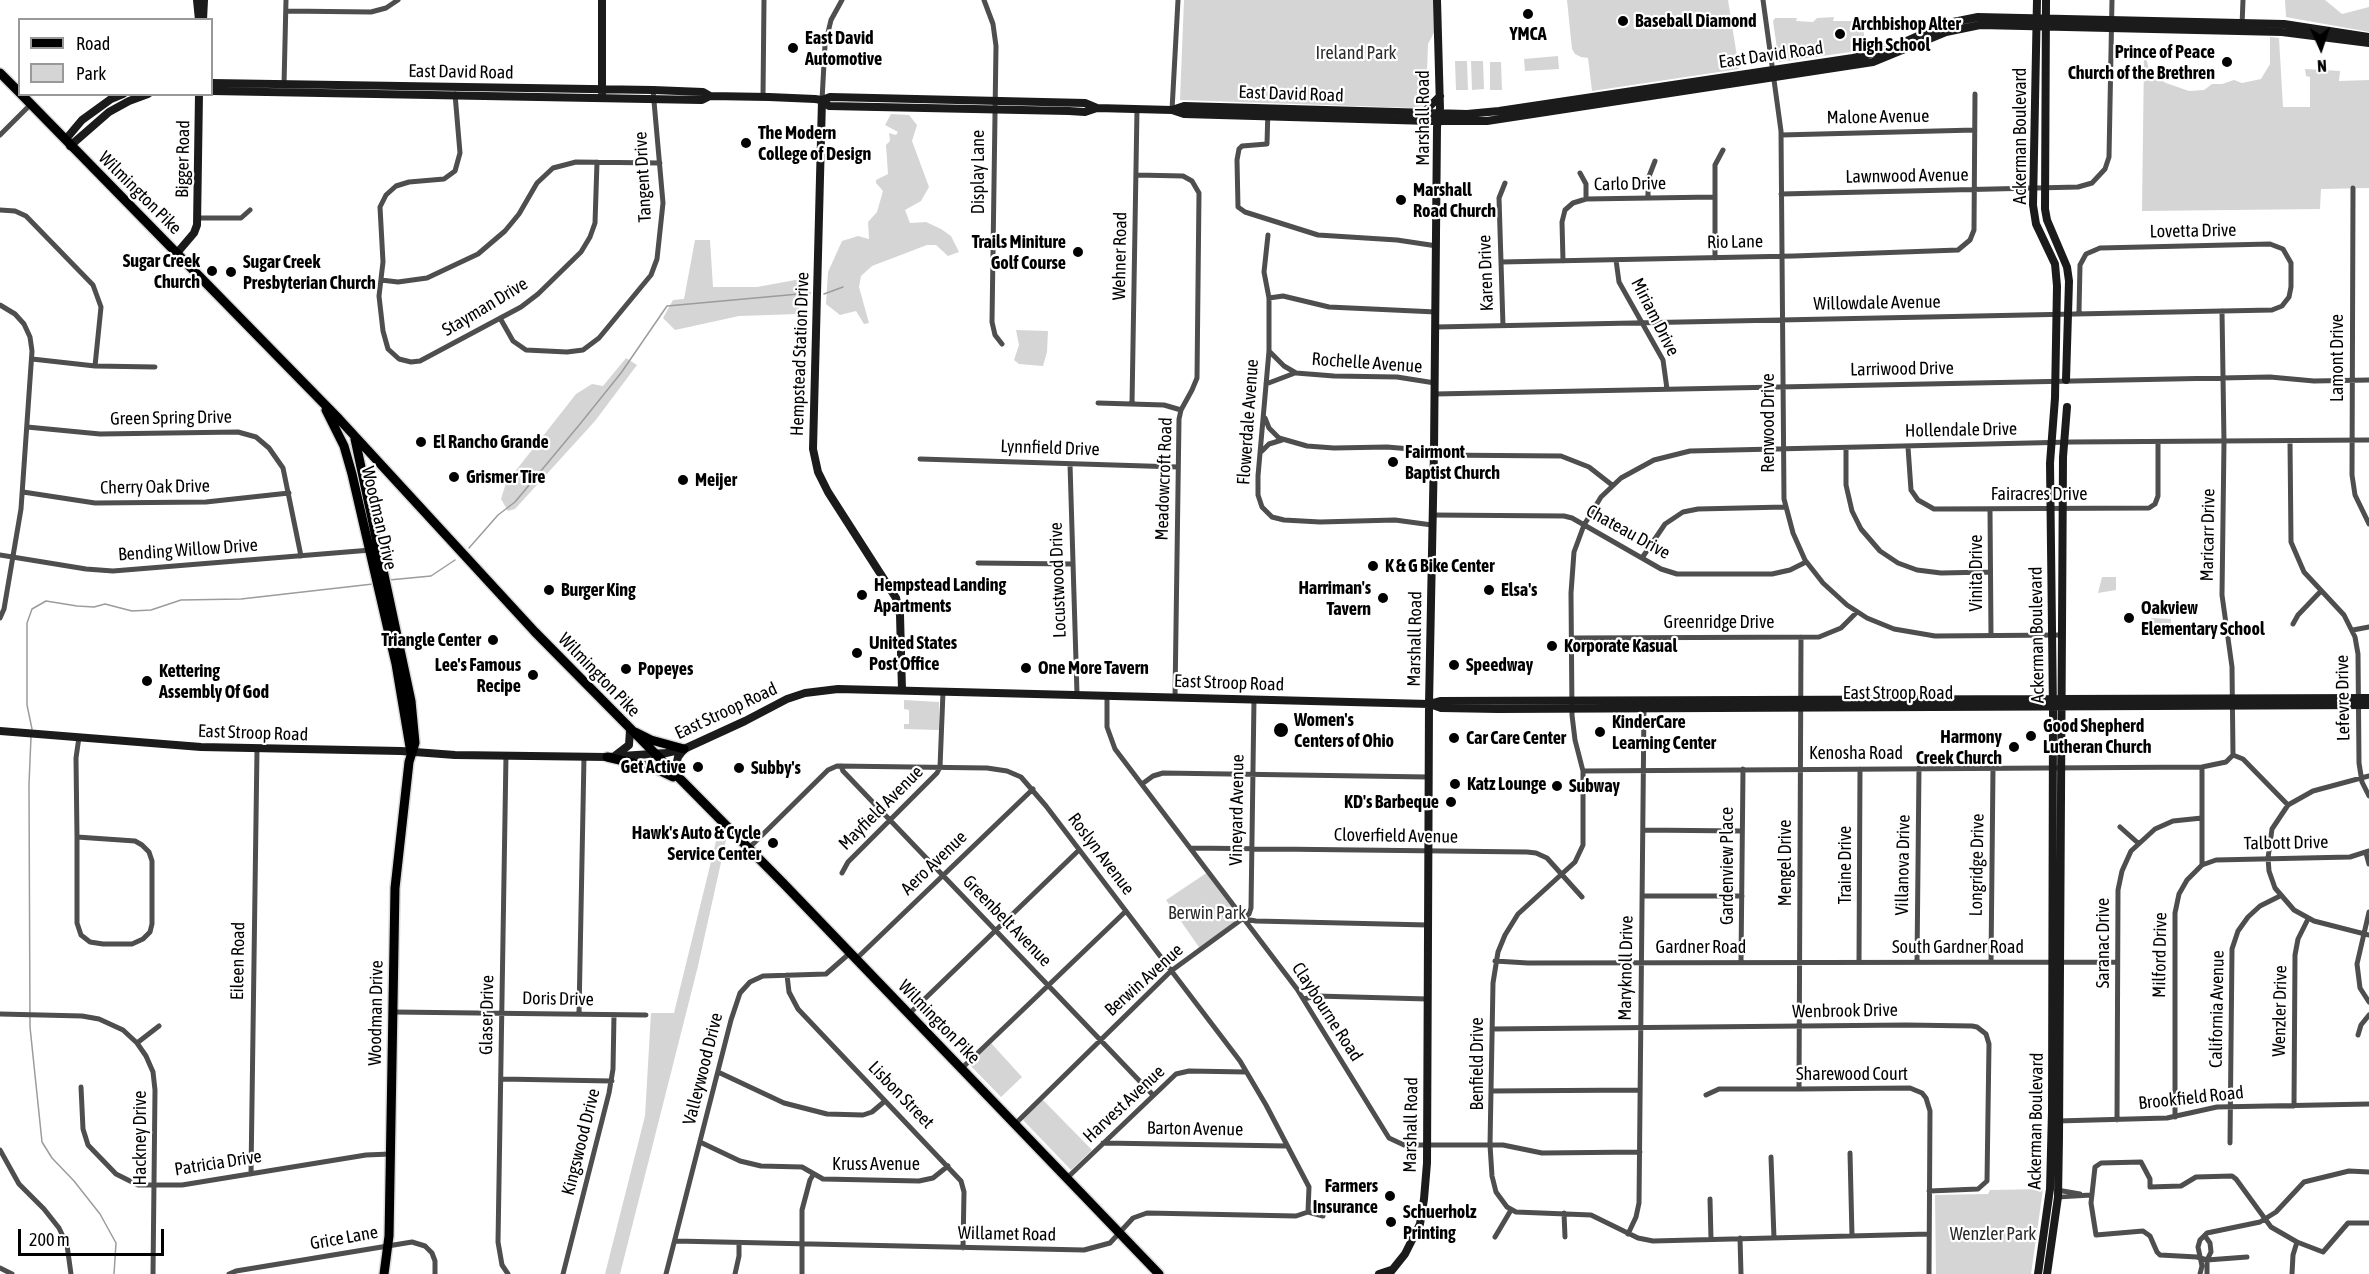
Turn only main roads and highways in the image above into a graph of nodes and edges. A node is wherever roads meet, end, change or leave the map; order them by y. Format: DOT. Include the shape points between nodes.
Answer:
graph roads {
  1 [pos="0,73"];
  2 [pos="18,92"];
  3 [pos="22,96"];
  4 [pos="321,400"];
  5 [pos="354,436"];
  6 [pos="359,457"];
  7 [pos="348,459"];
  8 [pos="368,519"];
  9 [pos="630,730"];
  10 [pos="684,749"];
  11 [pos="611,756"];
  12 [pos="681,781"];
  13 [pos="384,1274"];
  14 [pos="1159,1274"];
  1 -- 2 [label="main road, Wilmington Pike"];
  3 -- 4 [label="main road, Wilmington Pike"];
  4 -- 5 [label="main road, Wilmington Pike"];
  4 -- 7 [label="main road, Woodman Drive"];
  5 -- 6 [label="main road, Woodman Drive"];
  5 -- 9 [label="main road, Wilmington Pike"];
  6 -- 7 [label="main road"];
  6 -- 8 [label="main road, Woodman Drive"];
  7 -- 8 [label="main road, Woodman Drive"];
  8 -- 13 [label="main road, Woodman Drive" via="412,706 415,743 397,855 389,1245"];
  9 -- 10 [label="main road"];
  9 -- 12 [label="main road, Wilmington Pike"];
  11 -- 12 [label="main road" via="654,768"];
  12 -- 14 [label="main road, Wilmington Pike"];
}
